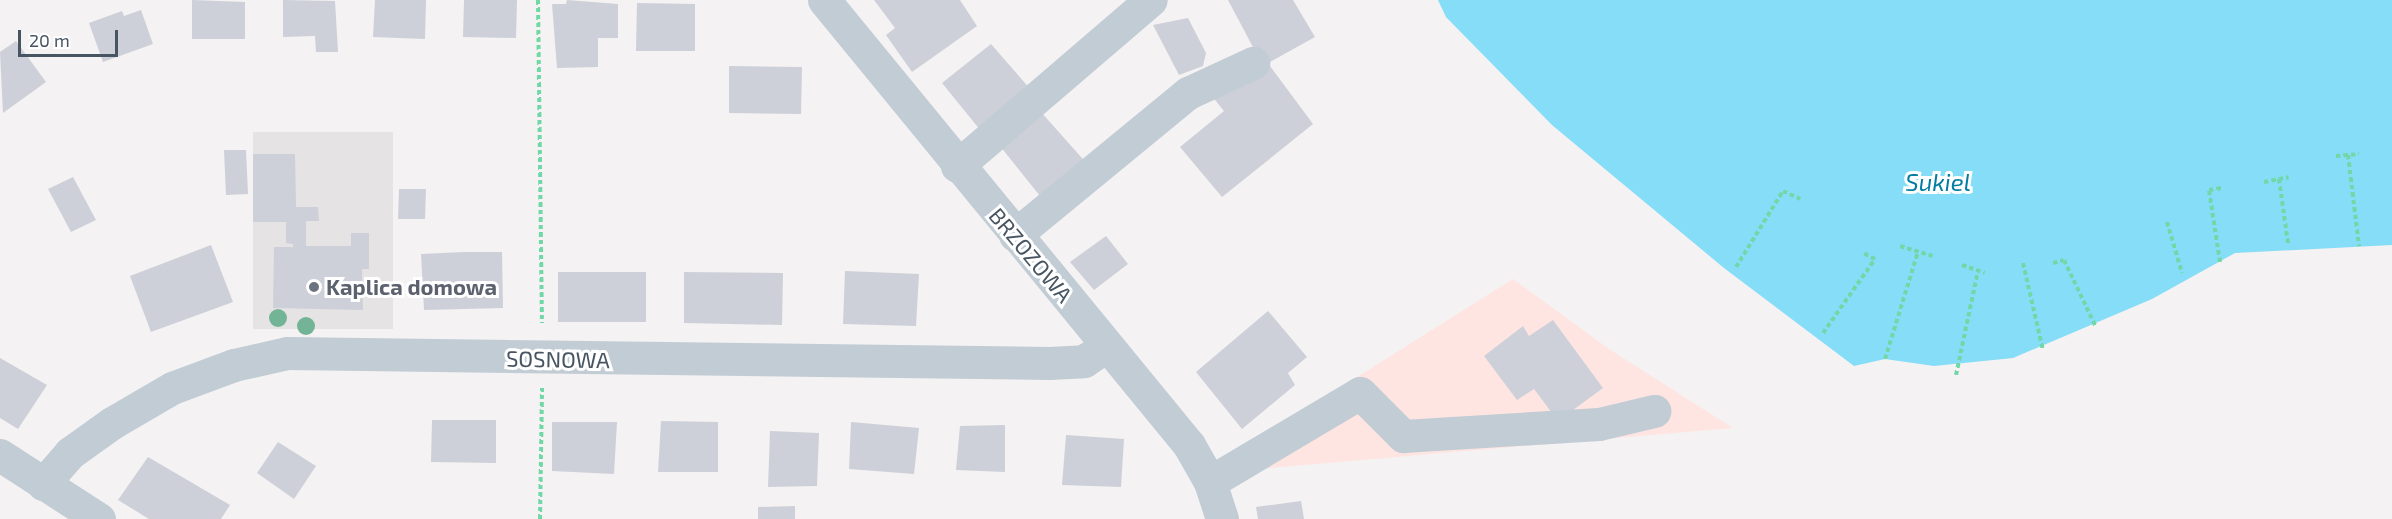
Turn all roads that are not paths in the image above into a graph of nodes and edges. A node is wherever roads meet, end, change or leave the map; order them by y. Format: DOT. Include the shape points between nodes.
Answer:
graph roads {
  1 [pos="824,0"];
  2 [pos="1151,0"];
  3 [pos="1253,63"];
  4 [pos="957,166"];
  5 [pos="1015,235"];
  6 [pos="1106,346"];
  7 [pos="1654,411"];
  8 [pos="0,455"];
  9 [pos="1210,482"];
  10 [pos="43,484"];
  11 [pos="99,519"];
  12 [pos="1222,519"];
  1 -- 4 [label="street, BRZOZOWA"];
  2 -- 4 [label="street"];
  3 -- 5 [label="street" via="1188,93"];
  4 -- 5 [label="street, BRZOZOWA"];
  5 -- 6 [label="street, BRZOZOWA"];
  6 -- 9 [label="street, BRZOZOWA" via="1189,445"];
  6 -- 10 [label="street, SOSNOWA" via="1084,361 1049,363 287,353 234,365 172,388 78,447"];
  7 -- 9 [label="street" via="1599,424 1403,436 1360,393"];
  8 -- 10 [label="street"];
  9 -- 12 [label="street, BRZOZOWA"];
  10 -- 11 [label="street"];
}
